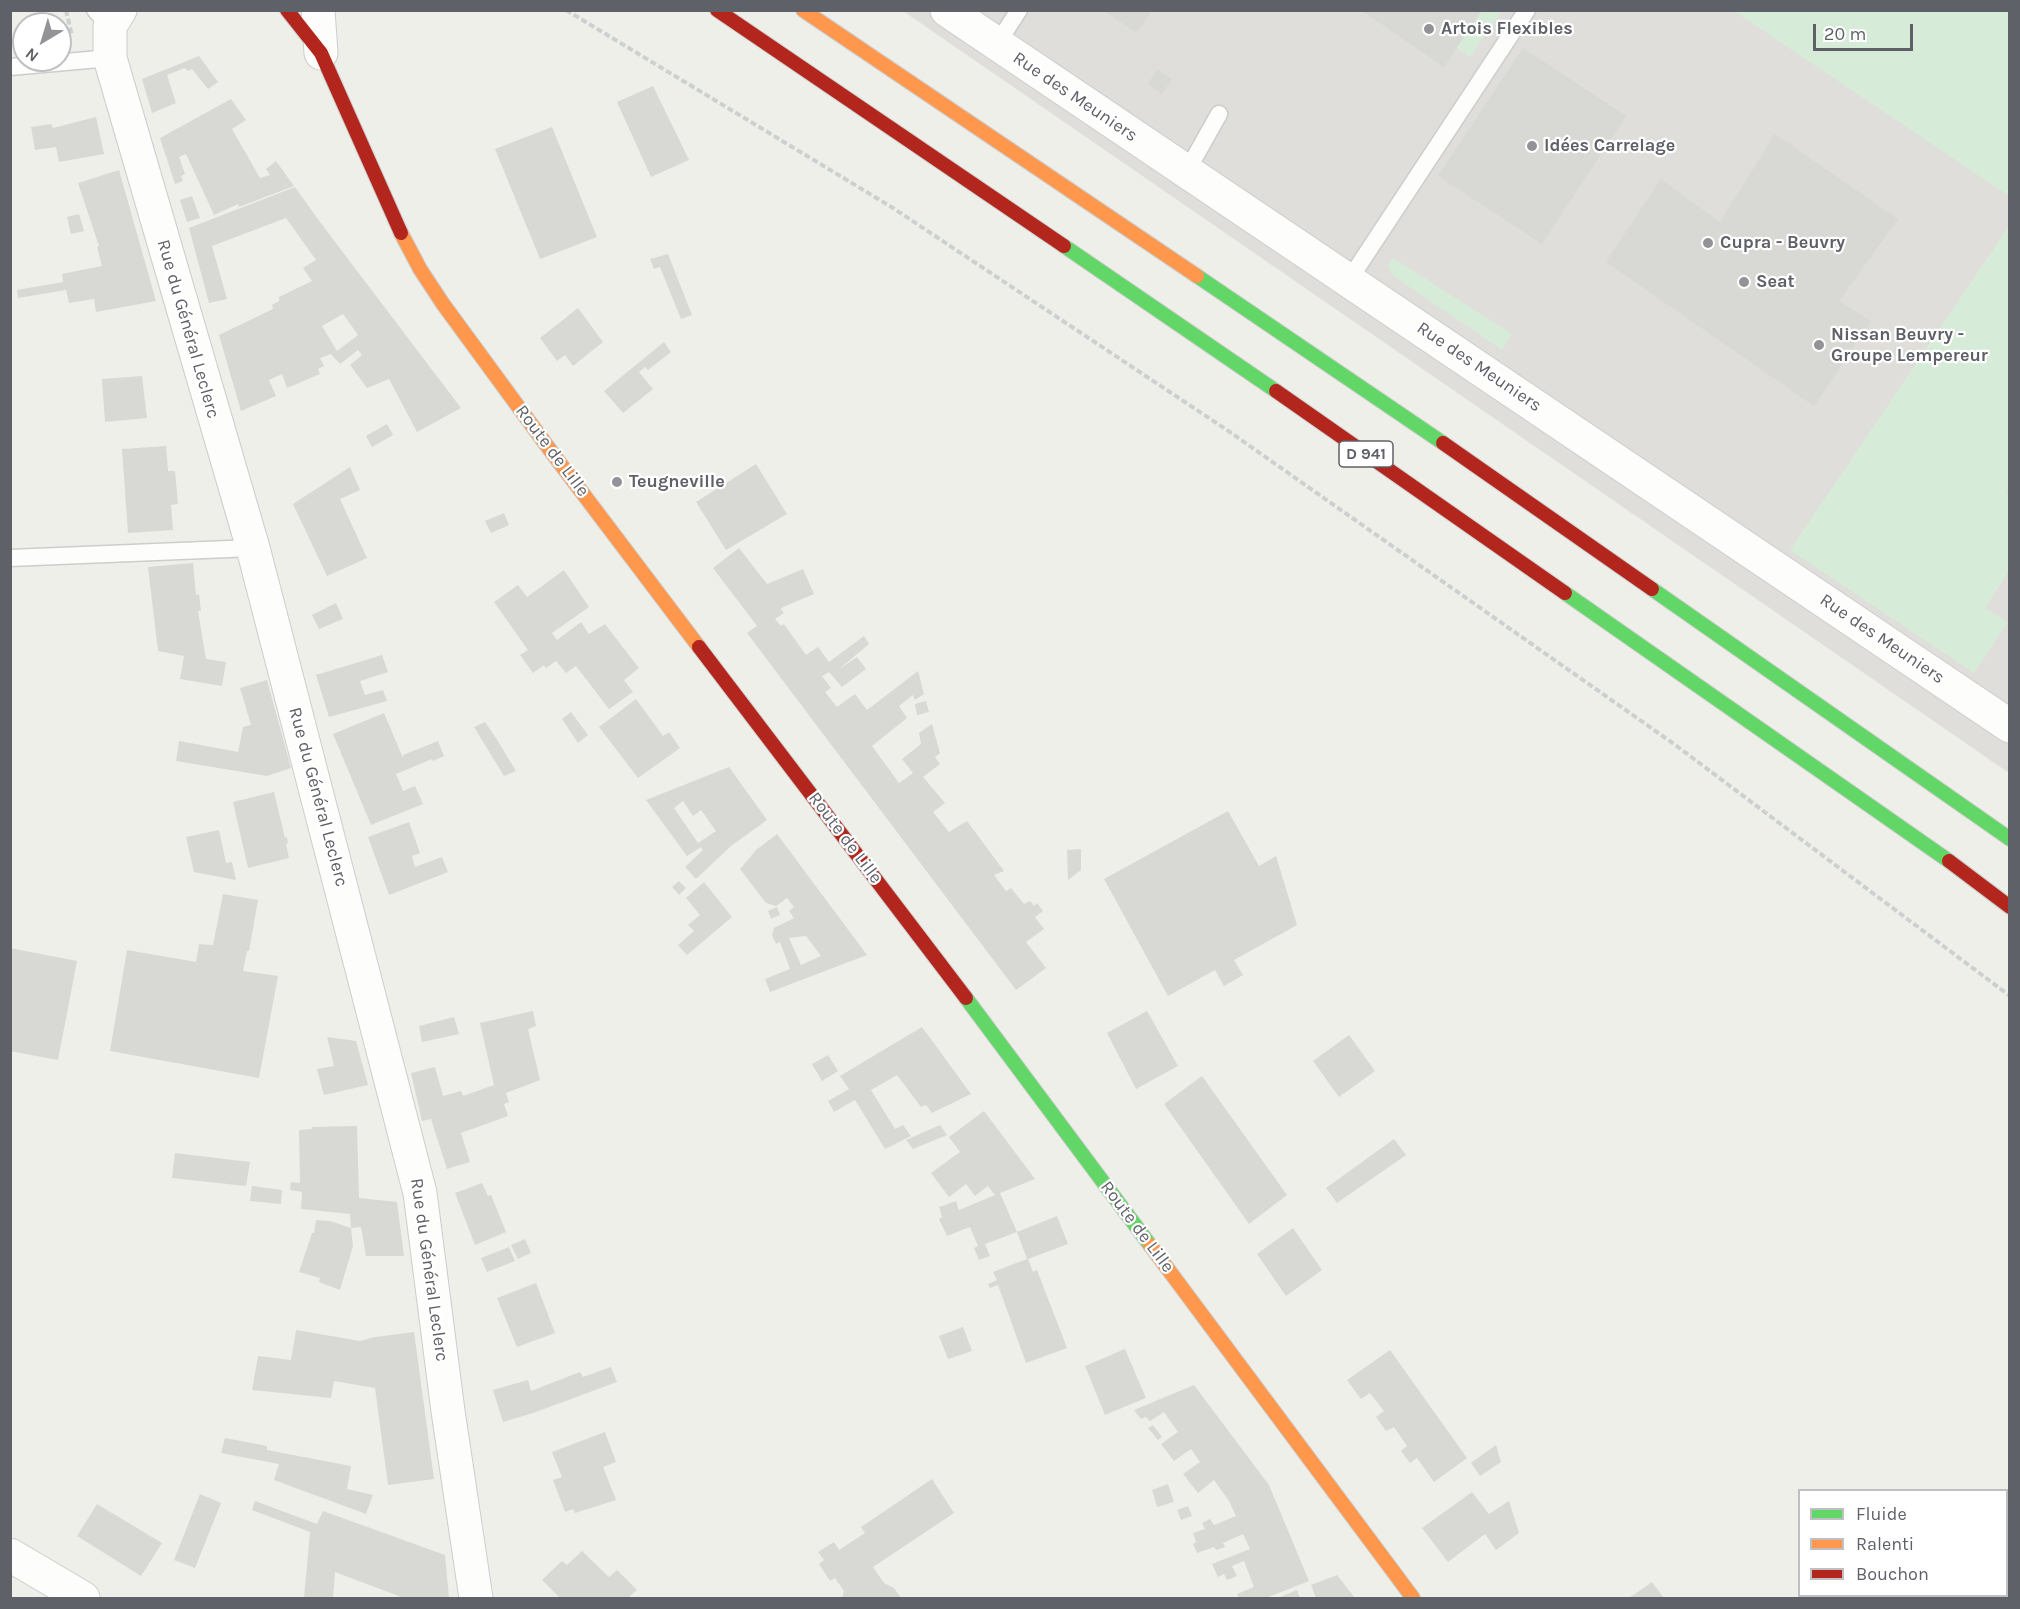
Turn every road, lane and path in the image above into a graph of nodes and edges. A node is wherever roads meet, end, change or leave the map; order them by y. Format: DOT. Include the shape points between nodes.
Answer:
graph roads {
  1 [pos="287,10"];
  2 [pos="318,10"];
  3 [pos="566,10"];
  4 [pos="717,10"];
  5 [pos="803,10"];
  6 [pos="947,10"];
  7 [pos="1019,10"];
  8 [pos="1527,10"];
  9 [pos="109,26"];
  10 [pos="997,44"];
  11 [pos="321,53"];
  12 [pos="10,67"];
  13 [pos="1219,114"];
  14 [pos="1186,171"];
  15 [pos="1349,280"];
  16 [pos="253,548"];
  17 [pos="10,558"];
  18 [pos="2010,726"];
  19 [pos="2010,840"];
  20 [pos="2010,907"];
  21 [pos="2010,996"];
  22 [pos="10,1555"];
  23 [pos="83,1599"];
  24 [pos="476,1599"];
  25 [pos="1413,1599"];
  1 -- 11 [label="main road, Route de Lille"];
  2 -- 11 [label="street, Route de Lille"];
  3 -- 21 [label="path" via="893,208 1227,430 1674,744"];
  4 -- 20 [label="main road, D 941" via="1252,374"];
  5 -- 19 [label="main road, D 941" via="1356,383"];
  6 -- 10 [label="street, Rue des Meuniers"];
  7 -- 10 [label="lane"];
  8 -- 15 [label="lane"];
  9 -- 12 [label="lane"];
  9 -- 16 [label="street, Rue du Général Leclerc"];
  10 -- 14 [label="street, Rue des Meuniers"];
  11 -- 25 [label="main road, Route de Lille" via="399,229 443,304"];
  13 -- 14 [label="lane"];
  14 -- 15 [label="street, Rue des Meuniers"];
  15 -- 18 [label="street, Rue des Meuniers"];
  16 -- 17 [label="lane"];
  16 -- 24 [label="street, Rue du Général Leclerc" via="420,1193"];
  22 -- 23 [label="street"];
}
